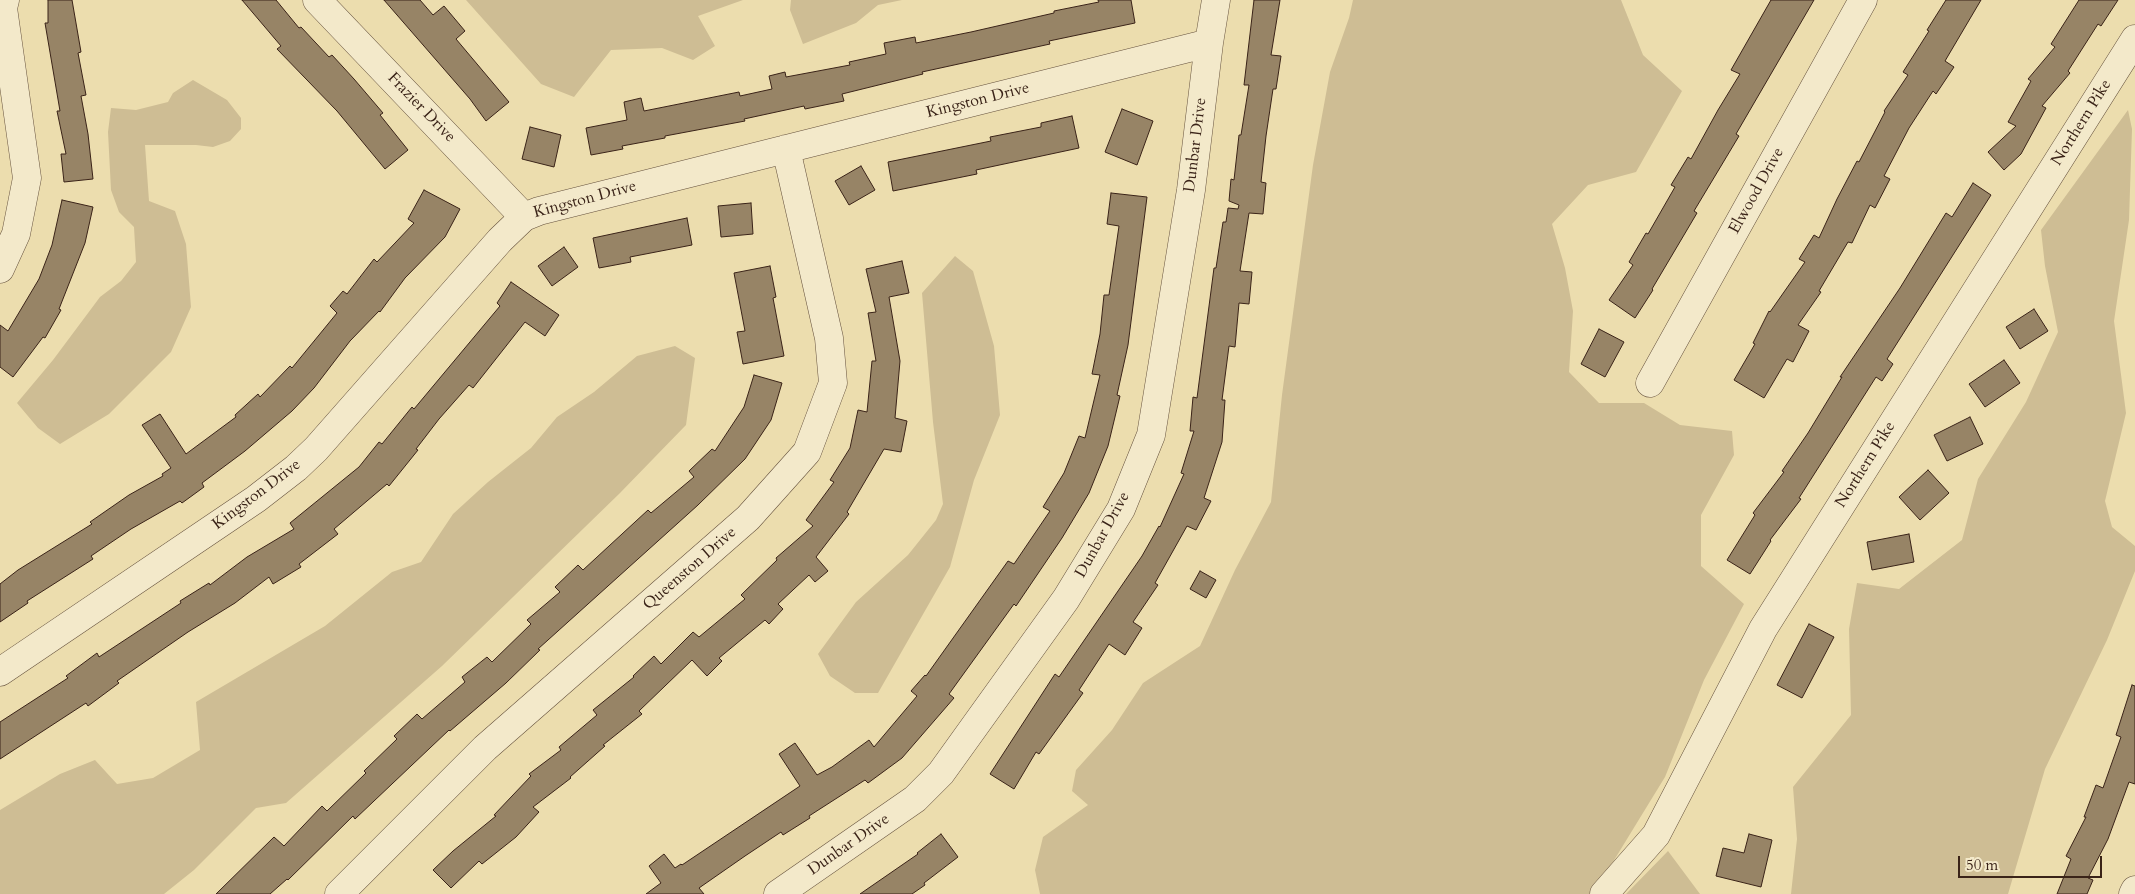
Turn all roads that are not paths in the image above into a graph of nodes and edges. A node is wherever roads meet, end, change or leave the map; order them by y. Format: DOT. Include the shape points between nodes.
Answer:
graph roads {
  1 [pos="5,0"];
  2 [pos="317,0"];
  3 [pos="1216,0"];
  4 [pos="1863,0"];
  5 [pos="2135,39"];
  6 [pos="1209,43"];
  7 [pos="786,149"];
  8 [pos="524,217"];
  9 [pos="0,269"];
  10 [pos="1650,383"];
  11 [pos="0,672"];
  12 [pos="2135,890"];
  13 [pos="339,894"];
  14 [pos="778,894"];
  15 [pos="1604,894"];
  16 [pos="2133,894"];
  1 -- 9 [label="street" via="3,8 28,178 16,234"];
  2 -- 8 [label="street, Frazier Drive"];
  3 -- 6 [label="street, Dunbar Drive"];
  4 -- 10 [label="street, Elwood Drive"];
  5 -- 15 [label="street, Northern Pike" via="1763,629 1656,835"];
  6 -- 7 [label="street, Kingston Drive"];
  6 -- 14 [label="street, Dunbar Drive" via="1191,190 1151,435 1121,509 1066,599 941,773 915,799"];
  7 -- 8 [label="street, Kingston Drive"];
  7 -- 13 [label="street, Queenston Drive" via="830,338 833,383 807,452 748,518 485,748"];
  8 -- 11 [label="street, Kingston Drive" via="296,468 256,499"];
  12 -- 16 [label="street"];
}
